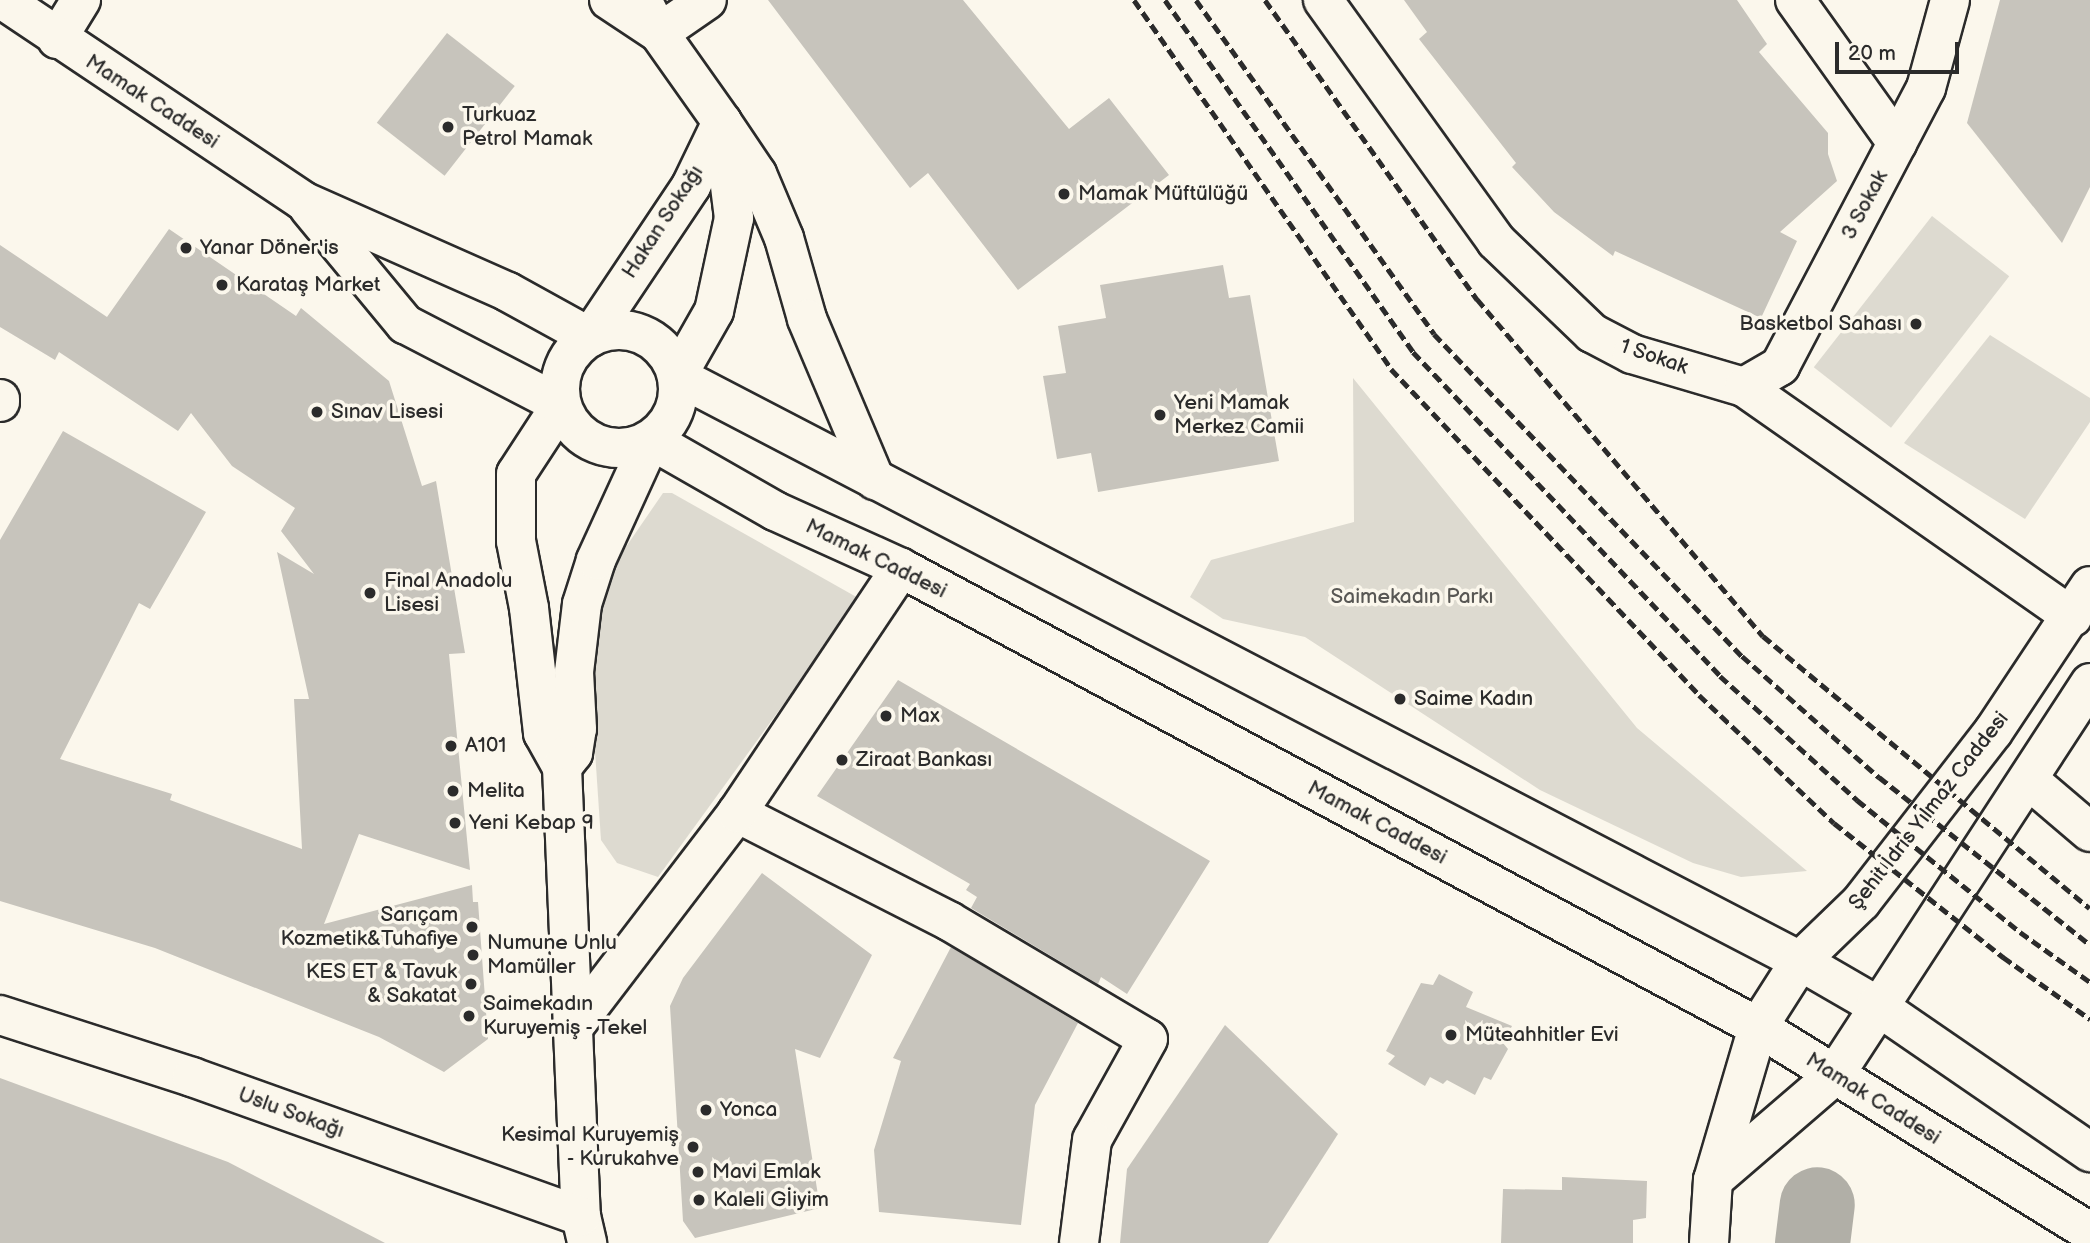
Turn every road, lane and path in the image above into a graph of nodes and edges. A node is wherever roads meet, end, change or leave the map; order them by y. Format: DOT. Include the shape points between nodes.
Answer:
graph roads {
  1 [pos="3,0"];
  2 [pos="81,0"];
  3 [pos="609,0"];
  4 [pos="707,0"];
  5 [pos="1323,0"];
  6 [pos="1795,0"];
  7 [pos="1950,0"];
  8 [pos="650,16"];
  9 [pos="57,39"];
  10 [pos="722,122"];
  11 [pos="1897,143"];
  12 [pos="303,201"];
  13 [pos="590,337"];
  14 [pos="677,376"];
  15 [pos="1744,387"];
  16 [pos="561,405"];
  17 [pos="651,439"];
  18 [pos="874,480"];
  19 [pos="901,568"];
  20 [pos="2081,602"];
  21 [pos="2090,683"];
  22 [pos="562,767"];
  23 [pos="2029,780"];
  24 [pos="737,813"];
  25 [pos="2090,832"];
  26 [pos="1800,961"];
  27 [pos="1876,1005"];
  28 [pos="0,1015"];
  29 [pos="575,1025"];
  30 [pos="1758,1027"];
  31 [pos="1833,1076"];
  32 [pos="2090,1152"];
  33 [pos="1713,1180"];
  34 [pos="584,1229"];
  35 [pos="2090,1232"];
  36 [pos="1079,1243"];
  37 [pos="1709,1243"];
  1 -- 9 [label="main road, Mamak Caddesi"];
  2 -- 9 [label="main road"];
  3 -- 8 [label="main road"];
  4 -- 8 [label="main road"];
  5 -- 15 [label="main road, 1 Sokak" via="1496,241 1592,333 1632,354"];
  6 -- 11 [label="main road"];
  7 -- 11 [label="main road, 3 Sokak" via="1926,88"];
  8 -- 10 [label="main road"];
  9 -- 12 [label="main road, Mamak Caddesi"];
  10 -- 13 [label="main road, Hakan Sokağı" via="691,186"];
  10 -- 14 [label="main road" via="734,218 731,237 714,311"];
  10 -- 18 [label="main road" via="757,174 784,237 807,319"];
  11 -- 15 [label="main road, 3 Sokak" via="1780,366"];
  12 -- 13 [label="main road, Mamak Caddesi" via="508,292"];
  12 -- 16 [label="main road, Mamak Caddesi" via="405,324"];
  13 -- 14 [label="main road" via="626,330 643,335 659,345"];
  13 -- 16 [label="main road" via="562,369"];
  14 -- 17 [label="main road" via="675,410"];
  14 -- 18 [label="main road"];
  15 -- 20 [label="main road, 1 Sokak"];
  16 -- 17 [label="main road" via="581,436 597,445 634,447"];
  16 -- 22 [label="main road" via="516,474 516,541 529,608 543,733"];
  17 -- 19 [label="main road, Mamak Caddesi" via="775,511"];
  17 -- 22 [label="main road" via="596,560 582,604 575,672 577,729 572,753"];
  18 -- 26 [label="main road"];
  19 -- 24 [label="main road"];
  19 -- 30 [label="main road, Mamak Caddesi"];
  20 -- 26 [label="main road, Şehit İdris Yılmaz Caddesi" via="1993,732 1861,902"];
  21 -- 23 [label="main road"];
  22 -- 29 [label="main road"];
  23 -- 25 [label="main road"];
  23 -- 27 [label="main road"];
  24 -- 29 [label="main road"];
  24 -- 36 [label="main road" via="949,921 1148,1039 1092,1140"];
  26 -- 27 [label="main road"];
  26 -- 30 [label="main road, Şehit İdris Yılmaz Caddesi"];
  27 -- 31 [label="main road"];
  27 -- 32 [label="main road"];
  28 -- 34 [label="main road, Uslu Sokağı" via="192,1077"];
  29 -- 34 [label="main road"];
  30 -- 31 [label="main road, Mamak Caddesi"];
  30 -- 33 [label="main road, Şehit İdris Yılmaz Caddesi"];
  31 -- 33 [label="main road"];
  31 -- 35 [label="main road, Mamak Caddesi"];
  33 -- 37 [label="main road, Şehit İdris Yılmaz Caddesi"];
}
